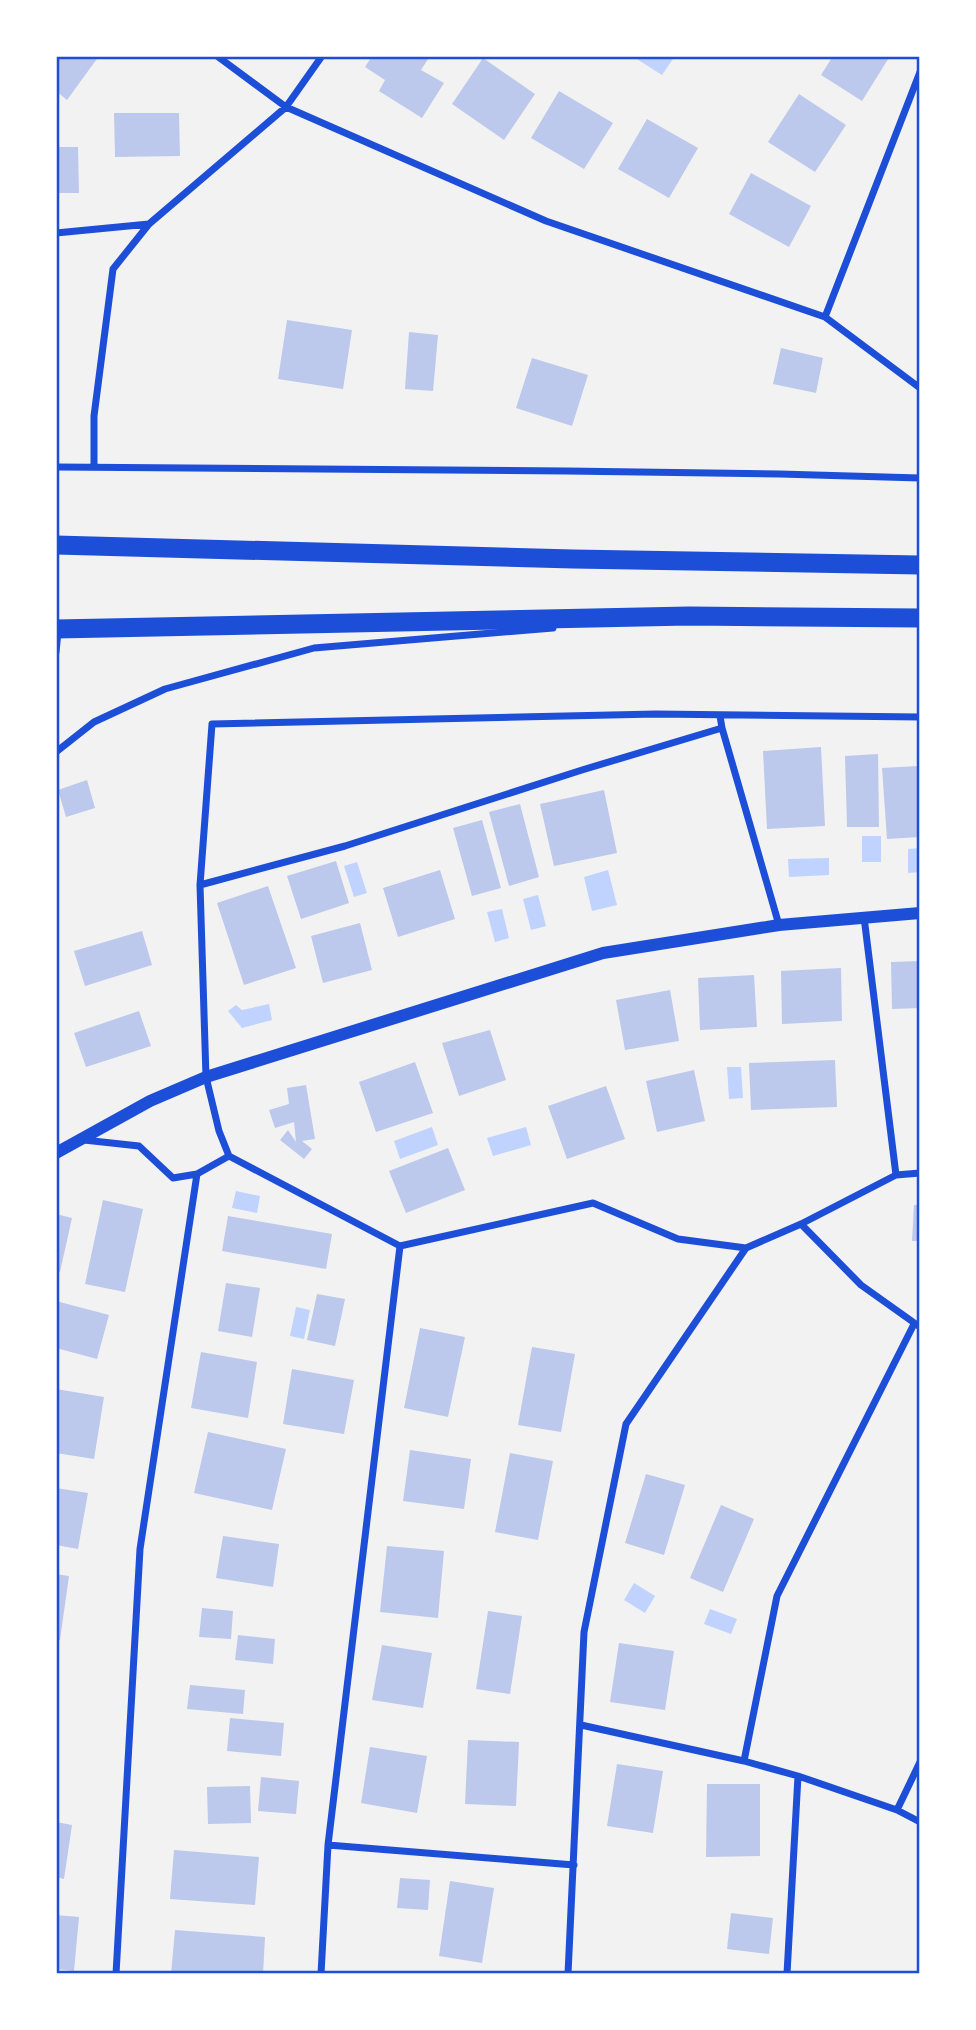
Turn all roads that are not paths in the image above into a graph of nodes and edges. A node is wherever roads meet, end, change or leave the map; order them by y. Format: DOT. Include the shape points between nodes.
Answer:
graph roads {
  1 [pos="217,56"];
  2 [pos="322,56"];
  3 [pos="920,72"];
  4 [pos="286,107"];
  5 [pos="149,224"];
  6 [pos="56,233"];
  7 [pos="825,317"];
  8 [pos="920,388"];
  9 [pos="56,467"];
  10 [pos="94,467"];
  11 [pos="920,478"];
  12 [pos="56,545"];
  13 [pos="920,565"];
  14 [pos="689,616"];
  15 [pos="920,618"];
  16 [pos="57,626"];
  17 [pos="56,652"];
  18 [pos="720,716"];
  19 [pos="920,717"];
  20 [pos="722,728"];
  21 [pos="56,752"];
  22 [pos="200,885"];
  23 [pos="920,912"];
  24 [pos="864,917"];
  25 [pos="779,925"];
  26 [pos="206,1077"];
  27 [pos="80,1139"];
  28 [pos="56,1153"];
  29 [pos="229,1156"];
  30 [pos="920,1173"];
  31 [pos="197,1174"];
  32 [pos="896,1175"];
  33 [pos="801,1224"];
  34 [pos="400,1246"];
  35 [pos="746,1248"];
  36 [pos="917,1326"];
  37 [pos="581,1725"];
  38 [pos="744,1761"];
  39 [pos="920,1762"];
  40 [pos="799,1776"];
  41 [pos="897,1810"];
  42 [pos="920,1822"];
  43 [pos="328,1845"];
  44 [pos="574,1865"];
  45 [pos="116,1974"];
  46 [pos="321,1974"];
  47 [pos="568,1974"];
  48 [pos="786,1974"];
  1 -- 4 [label="street"];
  2 -- 4 [label="street"];
  3 -- 7 [label="street"];
  4 -- 5 [label="street"];
  4 -- 7 [label="street" via="546,221"];
  5 -- 6 [label="street"];
  5 -- 10 [label="street" via="113,269 94,416"];
  7 -- 8 [label="street"];
  9 -- 10 [label="street"];
  10 -- 11 [label="street"];
  12 -- 13 [label="highway"];
  14 -- 15 [label="highway"];
  14 -- 16 [label="highway"];
  14 -- 21 [label="street" via="314,649 165,689 94,722"];
  16 -- 17 [label="street"];
  18 -- 19 [label="street"];
  18 -- 20 [label="street"];
  18 -- 22 [label="street" via="212,724"];
  20 -- 22 [label="street" via="345,846"];
  20 -- 25 [label="street"];
  22 -- 26 [label="street"];
  23 -- 24 [label="street"];
  24 -- 25 [label="street"];
  24 -- 32 [label="street"];
  25 -- 26 [label="street" via="603,953"];
  26 -- 27 [label="street" via="149,1101"];
  26 -- 29 [label="street"];
  27 -- 28 [label="street"];
  27 -- 31 [label="street" via="139,1146 173,1178"];
  29 -- 31 [label="street"];
  29 -- 34 [label="street"];
  30 -- 32 [label="street"];
  31 -- 45 [label="street" via="140,1549"];
  32 -- 33 [label="street"];
  33 -- 35 [label="street"];
  33 -- 36 [label="street" via="860,1285"];
  34 -- 35 [label="street" via="593,1203 678,1239"];
  34 -- 43 [label="street"];
  35 -- 37 [label="street" via="626,1424 584,1632"];
  36 -- 38 [label="street" via="777,1596"];
  37 -- 38 [label="street"];
  37 -- 44 [label="street"];
  38 -- 40 [label="street"];
  39 -- 41 [label="street"];
  40 -- 41 [label="street"];
  40 -- 48 [label="street"];
  41 -- 42 [label="street"];
  43 -- 44 [label="street"];
  43 -- 46 [label="street"];
  44 -- 47 [label="street"];
}
